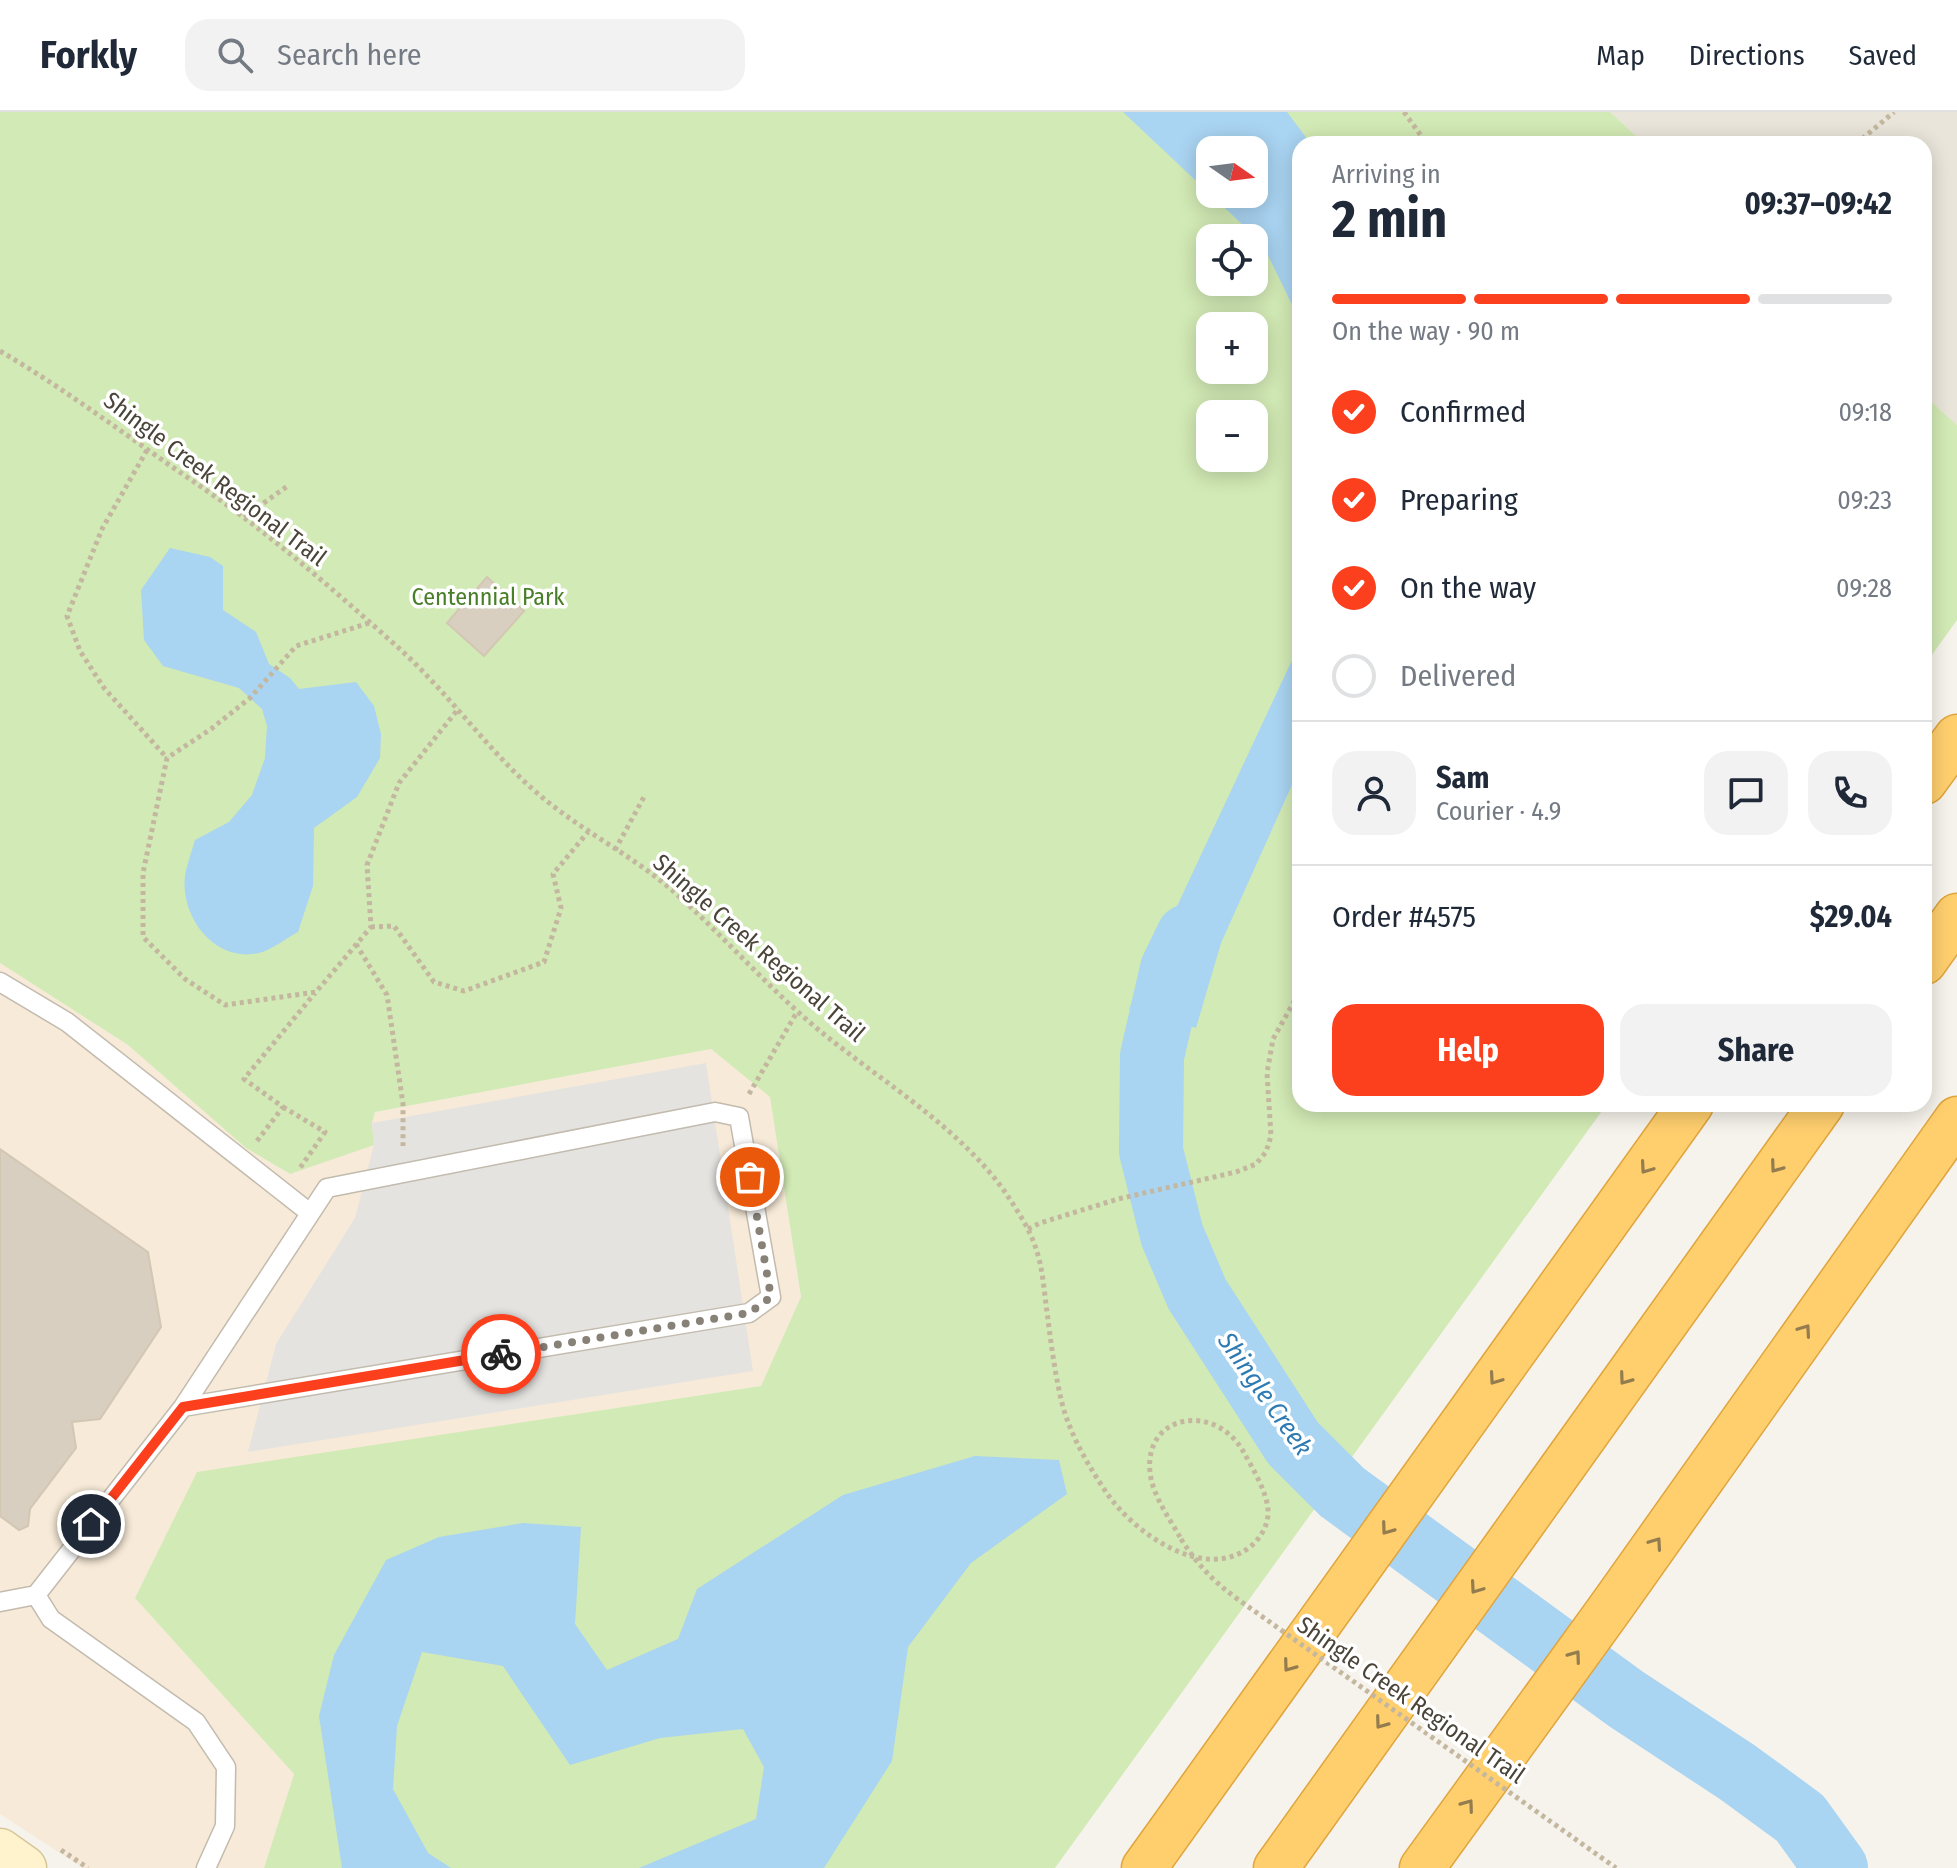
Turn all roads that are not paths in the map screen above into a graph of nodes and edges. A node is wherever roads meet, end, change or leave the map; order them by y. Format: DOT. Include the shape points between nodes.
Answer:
graph roads {
  1 [pos="1957,737"];
  2 [pos="1932,771"];
  3 [pos="1957,916"];
  4 [pos="1932,951"];
  5 [pos="0,982"];
  6 [pos="1685,1112"];
  7 [pos="1816,1112"];
  8 [pos="1957,1119"];
  9 [pos="310,1213"];
  10 [pos="183,1407"];
  11 [pos="36,1595"];
  12 [pos="0,1602"];
  13 [pos="0,1851"];
  14 [pos="24,1868"];
  15 [pos="206,1868"];
  16 [pos="1144,1868"];
  17 [pos="1276,1868"];
  18 [pos="1422,1868"];
  1 -- 2 [label="highway"];
  3 -- 4 [label="highway"];
  5 -- 9 [label="lane" via="67,1022"];
  6 -- 16 [label="highway, one-way"];
  7 -- 17 [label="highway, one-way"];
  18 -- 8 [label="highway, one-way"];
  9 -- 10 [label="lane"];
  9 -- 10 [label="lane" via="327,1188 715,1112 739,1117 771,1297 749,1313"];
  10 -- 11 [label="lane"];
  11 -- 12 [label="lane"];
  11 -- 15 [label="lane" via="51,1619 196,1722 226,1767 225,1826"];
  13 -- 14 [label="street"];
}
